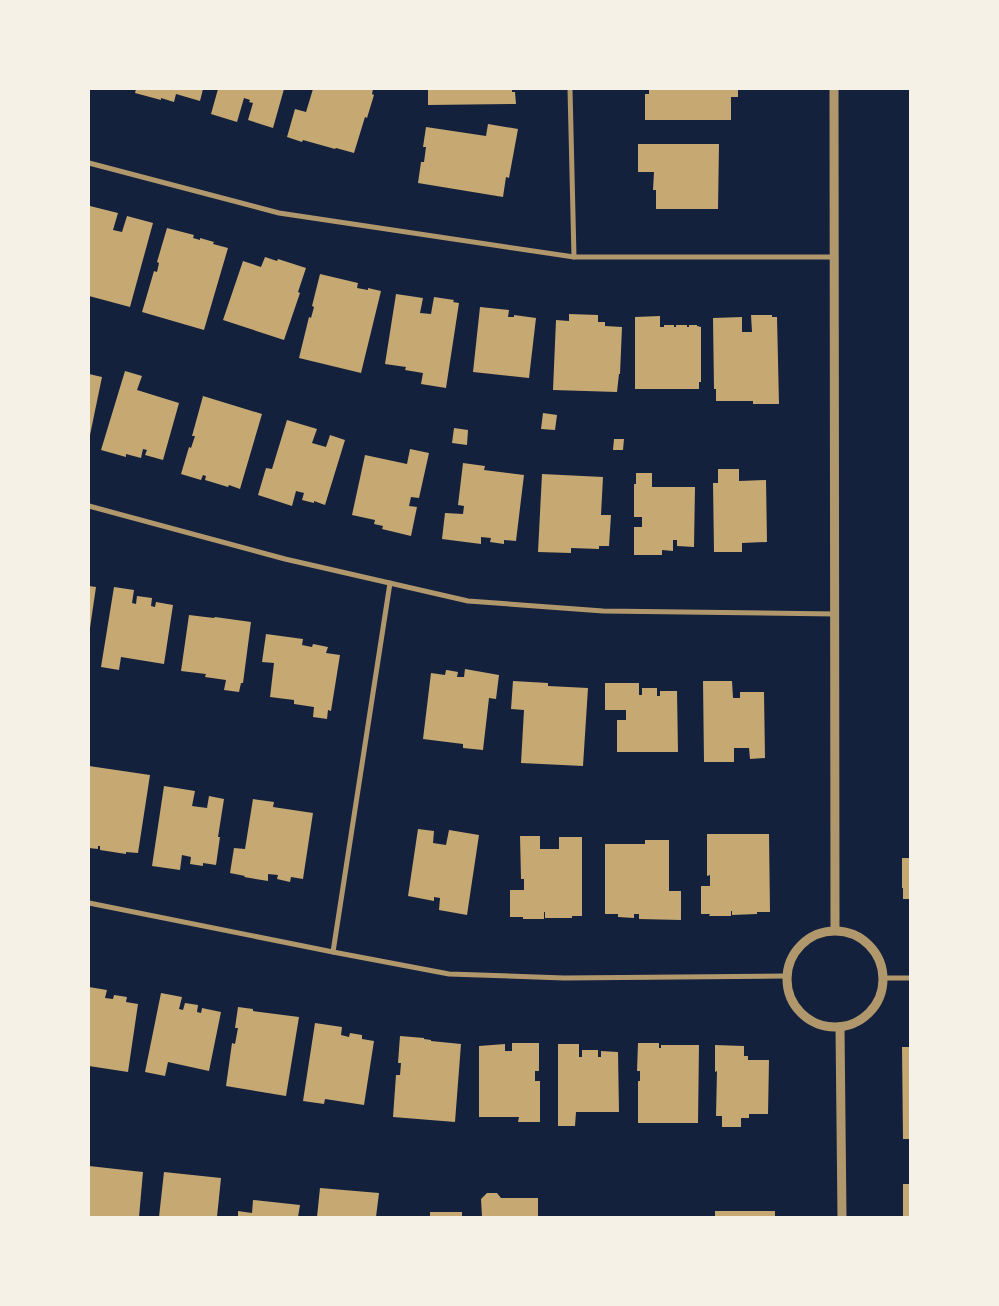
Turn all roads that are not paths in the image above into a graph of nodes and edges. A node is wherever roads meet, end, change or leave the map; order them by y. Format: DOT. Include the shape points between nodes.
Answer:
graph roads {
  1 [pos="570,89"];
  2 [pos="834,89"];
  3 [pos="89,163"];
  4 [pos="574,257"];
  5 [pos="835,257"];
  6 [pos="89,506"];
  7 [pos="390,583"];
  8 [pos="836,614"];
  9 [pos="89,903"];
  10 [pos="836,930"];
  11 [pos="333,952"];
  12 [pos="787,976"];
  13 [pos="884,978"];
  14 [pos="910,978"];
  15 [pos="840,1027"];
  16 [pos="842,1217"];
  1 -- 4 [label="street"];
  2 -- 5 [label="street"];
  3 -- 4 [label="street" via="278,214"];
  4 -- 5 [label="street"];
  5 -- 8 [label="street"];
  6 -- 7 [label="street" via="285,559"];
  7 -- 8 [label="street" via="468,601 603,611"];
  7 -- 11 [label="street"];
  8 -- 10 [label="street"];
  9 -- 11 [label="street"];
  10 -- 12 [label="street" via="812,936 802,943 794,953"];
  10 -- 13 [label="street" via="860,936 869,944 882,965"];
  11 -- 12 [label="street" via="448,974 564,978"];
  12 -- 15 [label="street" via="793,1003 802,1014 826,1027"];
  13 -- 14 [label="street"];
  13 -- 15 [label="street" via="876,1005 866,1016"];
  15 -- 16 [label="street"];
}
